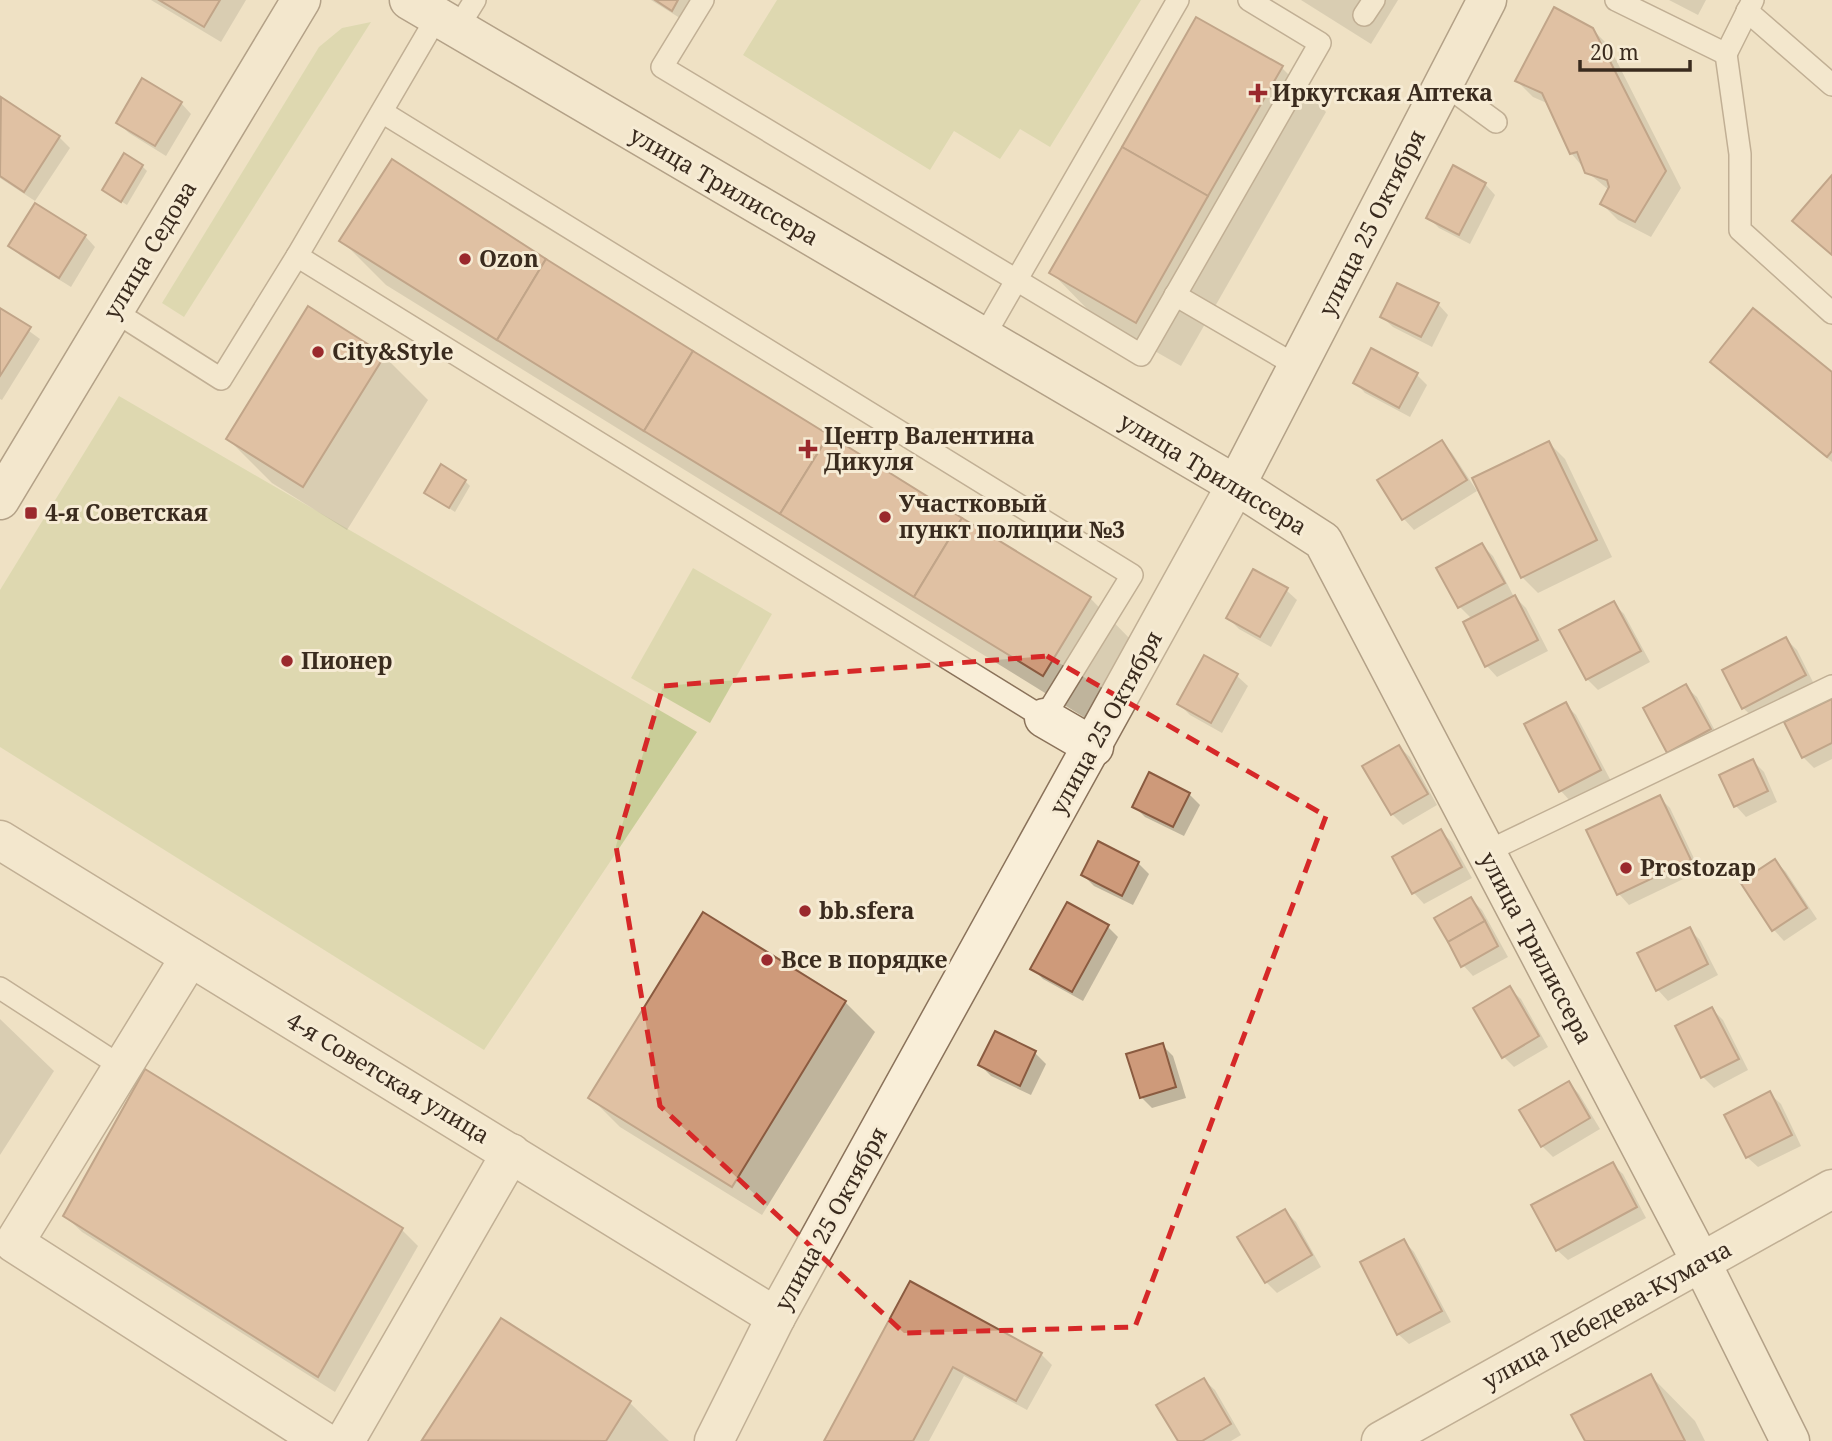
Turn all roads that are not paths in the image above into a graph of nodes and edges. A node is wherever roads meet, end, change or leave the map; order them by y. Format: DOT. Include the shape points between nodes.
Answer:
graph roads {
  1 [pos="301,0"];
  2 [pos="703,0"];
  3 [pos="1178,0"];
  4 [pos="1249,0"];
  5 [pos="1487,0"];
  6 [pos="1616,0"];
  7 [pos="1750,6"];
  8 [pos="435,8"];
  9 [pos="1726,54"];
  10 [pos="1444,84"];
  11 [pos="1832,85"];
  12 [pos="382,112"];
  13 [pos="1496,122"];
  14 [pos="297,256"];
  15 [pos="1017,280"];
  16 [pos="1175,295"];
  17 [pos="114,310"];
  18 [pos="1832,313"];
  19 [pos="983,338"];
  20 [pos="1297,366"];
  21 [pos="1236,485"];
  22 [pos="0,500"];
  23 [pos="1832,687"];
  24 [pos="1044,718"];
  25 [pos="1094,747"];
  26 [pos="0,840"];
  27 [pos="1486,852"];
  28 [pos="190,957"];
  29 [pos="0,988"];
  30 [pos="122,1067"];
  31 [pos="511,1153"];
  32 [pos="1832,1189"];
  33 [pos="1700,1262"];
  34 [pos="776,1317"];
  35 [pos="323,1441"];
  36 [pos="345,1441"];
  37 [pos="714,1441"];
  38 [pos="1381,1441"];
  39 [pos="1790,1441"];
  1 -- 17 [label="street, улица Седова"];
  2 -- 15 [label="lane" via="662,67"];
  3 -- 15 [label="lane"];
  4 -- 16 [label="lane" via="1320,43"];
  5 -- 10 [label="street, улица 25 Октября"];
  6 -- 9 [label="lane"];
  7 -- 9 [label="lane"];
  7 -- 11 [label="lane"];
  8 -- 12 [label="lane"];
  8 -- 19 [label="street, улица Трилиссера"];
  9 -- 18 [label="lane" via="1740,154 1740,230"];
  10 -- 13 [label="lane"];
  10 -- 20 [label="street, улица 25 Октября"];
  12 -- 14 [label="lane"];
  12 -- 24 [label="lane" via="1132,575"];
  14 -- 17 [label="lane" via="221,379"];
  14 -- 24 [label="lane"];
  15 -- 16 [label="lane" via="1141,355"];
  15 -- 19 [label="lane"];
  16 -- 20 [label="lane"];
  17 -- 22 [label="street, улица Седова"];
  19 -- 21 [label="street, улица Трилиссера"];
  20 -- 21 [label="street, улица 25 Октября"];
  21 -- 25 [label="street, улица 25 Октября"];
  21 -- 27 [label="street, улица Трилиссера" via="1322,541"];
  23 -- 27 [label="lane"];
  24 -- 25 [label="street"];
  25 -- 34 [label="street, улица 25 Октября"];
  26 -- 28 [label="street, 4-я Советская улица"];
  27 -- 33 [label="street, улица Трилиссера"];
  28 -- 30 [label="street"];
  28 -- 31 [label="street, 4-я Советская улица"];
  29 -- 30 [label="lane"];
  30 -- 35 [label="street" via="14,1243"];
  31 -- 34 [label="street, 4-я Советская улица"];
  31 -- 36 [label="street"];
  32 -- 33 [label="street, улица Лебедева-Кумача"];
  33 -- 38 [label="street, улица Лебедева-Кумача"];
  33 -- 39 [label="street, улица Трилиссера"];
  34 -- 37 [label="street, улица 25 Октября"];
}
